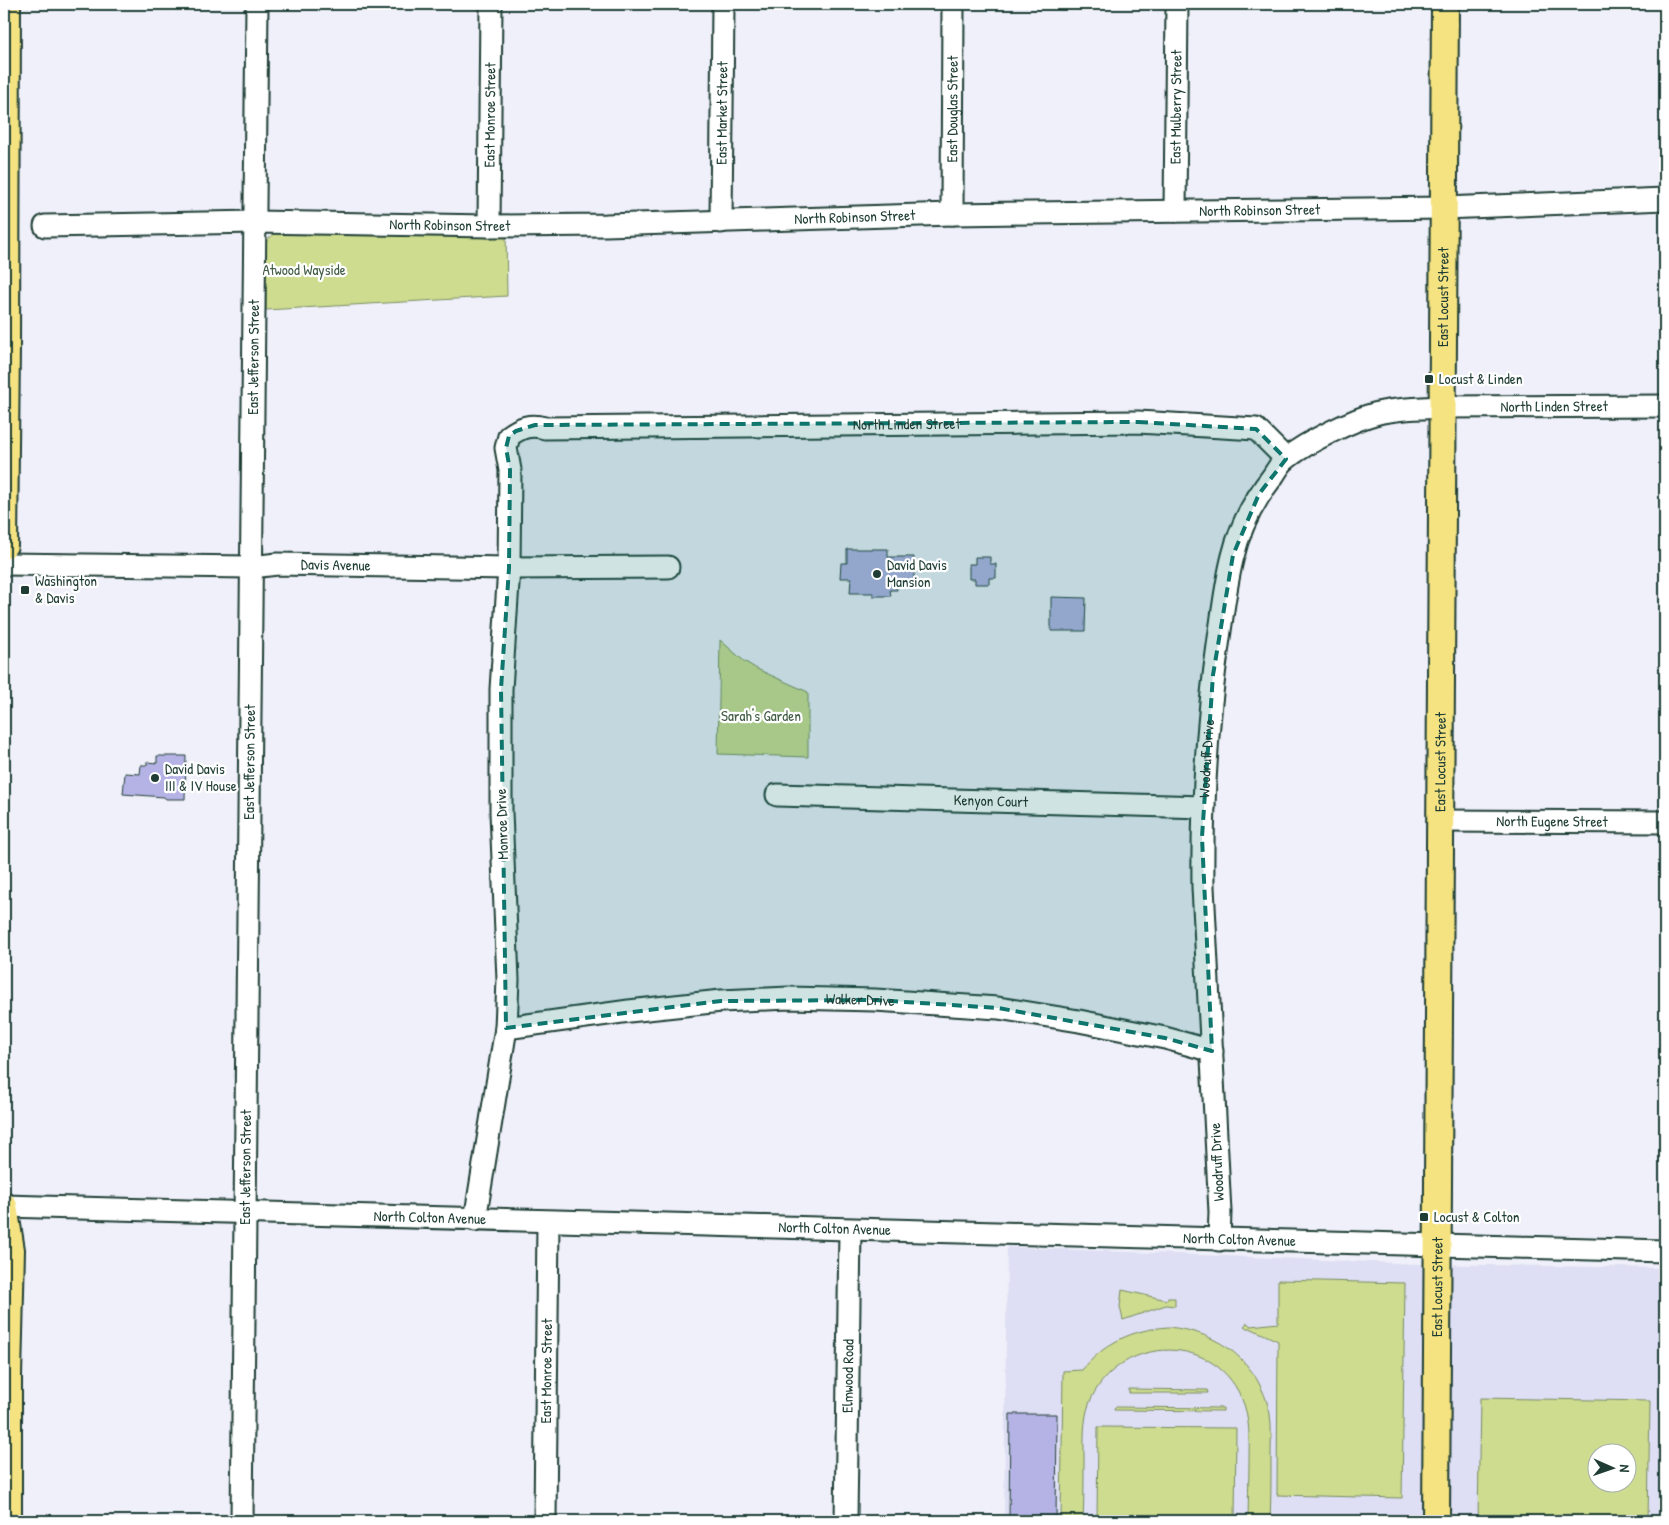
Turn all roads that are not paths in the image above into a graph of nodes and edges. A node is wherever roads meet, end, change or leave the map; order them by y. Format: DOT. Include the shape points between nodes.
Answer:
graph roads {
  1 [pos="7,4"];
  2 [pos="257,4"];
  3 [pos="491,4"];
  4 [pos="723,4"];
  5 [pos="953,4"];
  6 [pos="1177,4"];
  7 [pos="1446,4"];
  8 [pos="5,68"];
  9 [pos="1665,199"];
  10 [pos="1444,208"];
  11 [pos="1175,211"];
  12 [pos="952,214"];
  13 [pos="256,222"];
  14 [pos="721,222"];
  15 [pos="45,226"];
  16 [pos="489,226"];
  17 [pos="5,347"];
  18 [pos="1665,406"];
  19 [pos="1442,407"];
  20 [pos="516,431"];
  21 [pos="1286,459"];
  22 [pos="4,545"];
  23 [pos="4,564"];
  24 [pos="252,567"];
  25 [pos="509,568"];
  26 [pos="668,568"];
  27 [pos="777,795"];
  28 [pos="1204,806"];
  29 [pos="1440,821"];
  30 [pos="1665,822"];
  31 [pos="506,1028"];
  32 [pos="1212,1051"];
  33 [pos="4,1206"];
  34 [pos="246,1213"];
  35 [pos="474,1220"];
  36 [pos="548,1222"];
  37 [pos="850,1230"];
  38 [pos="1219,1240"];
  39 [pos="1437,1246"];
  40 [pos="1665,1251"];
  41 [pos="8,1521"];
  42 [pos="242,1521"];
  43 [pos="545,1521"];
  44 [pos="846,1521"];
  45 [pos="1436,1521"];
  1 -- 8 [label="main road"];
  2 -- 13 [label="street, East Jefferson Street"];
  3 -- 16 [label="street, East Monroe Street"];
  4 -- 14 [label="street, East Market Street"];
  5 -- 12 [label="street, East Douglas Street"];
  6 -- 11 [label="street, East Mulberry Street"];
  7 -- 10 [label="main road, East Locust Street"];
  8 -- 17 [label="main road"];
  9 -- 10 [label="street, North Robinson Street"];
  10 -- 11 [label="street, North Robinson Street"];
  10 -- 19 [label="main road, East Locust Street"];
  11 -- 12 [label="street, North Robinson Street"];
  12 -- 14 [label="street, North Robinson Street"];
  13 -- 15 [label="street, North Robinson Street"];
  13 -- 16 [label="street, North Robinson Street"];
  13 -- 24 [label="street, East Jefferson Street"];
  14 -- 16 [label="street, North Robinson Street"];
  17 -- 22 [label="main road"];
  18 -- 19 [label="street, North Linden Street"];
  19 -- 21 [label="street, Woodruff Drive" via="1377,413 1322,436"];
  19 -- 29 [label="main road, East Locust Street"];
  20 -- 21 [label="street, North Linden Street" via="526,426 1138,422 1256,428"];
  20 -- 25 [label="street, Monroe Drive" via="509,436 506,448 510,470"];
  21 -- 28 [label="street, Woodruff Drive" via="1259,494 1233,555 1214,675"];
  23 -- 24 [label="street, Davis Avenue"];
  24 -- 25 [label="street, Davis Avenue" via="277,564"];
  24 -- 34 [label="street, East Jefferson Street"];
  25 -- 26 [label="street, Davis Avenue"];
  25 -- 31 [label="street, Monroe Drive" via="501,689 501,812 508,980"];
  27 -- 28 [label="street, Kenyon Court"];
  28 -- 32 [label="street, Woodruff Drive" via="1203,887"];
  29 -- 30 [label="street, North Eugene Street"];
  29 -- 39 [label="main road, East Locust Street"];
  31 -- 32 [label="street, Walker Drive" via="721,1001 789,998 875,1000 998,1008 1146,1034"];
  31 -- 35 [label="street, Monroe Drive"];
  32 -- 38 [label="street, Woodruff Drive"];
  33 -- 34 [label="street, North Colton Avenue"];
  33 -- 41 [label="main road" via="12,1250"];
  34 -- 35 [label="street, North Colton Avenue"];
  34 -- 42 [label="street, East Jefferson Street"];
  35 -- 36 [label="street, North Colton Avenue"];
  36 -- 37 [label="street, North Colton Avenue"];
  36 -- 43 [label="street, East Monroe Street"];
  37 -- 38 [label="street, North Colton Avenue"];
  37 -- 44 [label="street, Elmwood Road"];
  38 -- 39 [label="street, North Colton Avenue"];
  39 -- 40 [label="street, North Colton Avenue"];
  39 -- 45 [label="main road, East Locust Street"];
}
